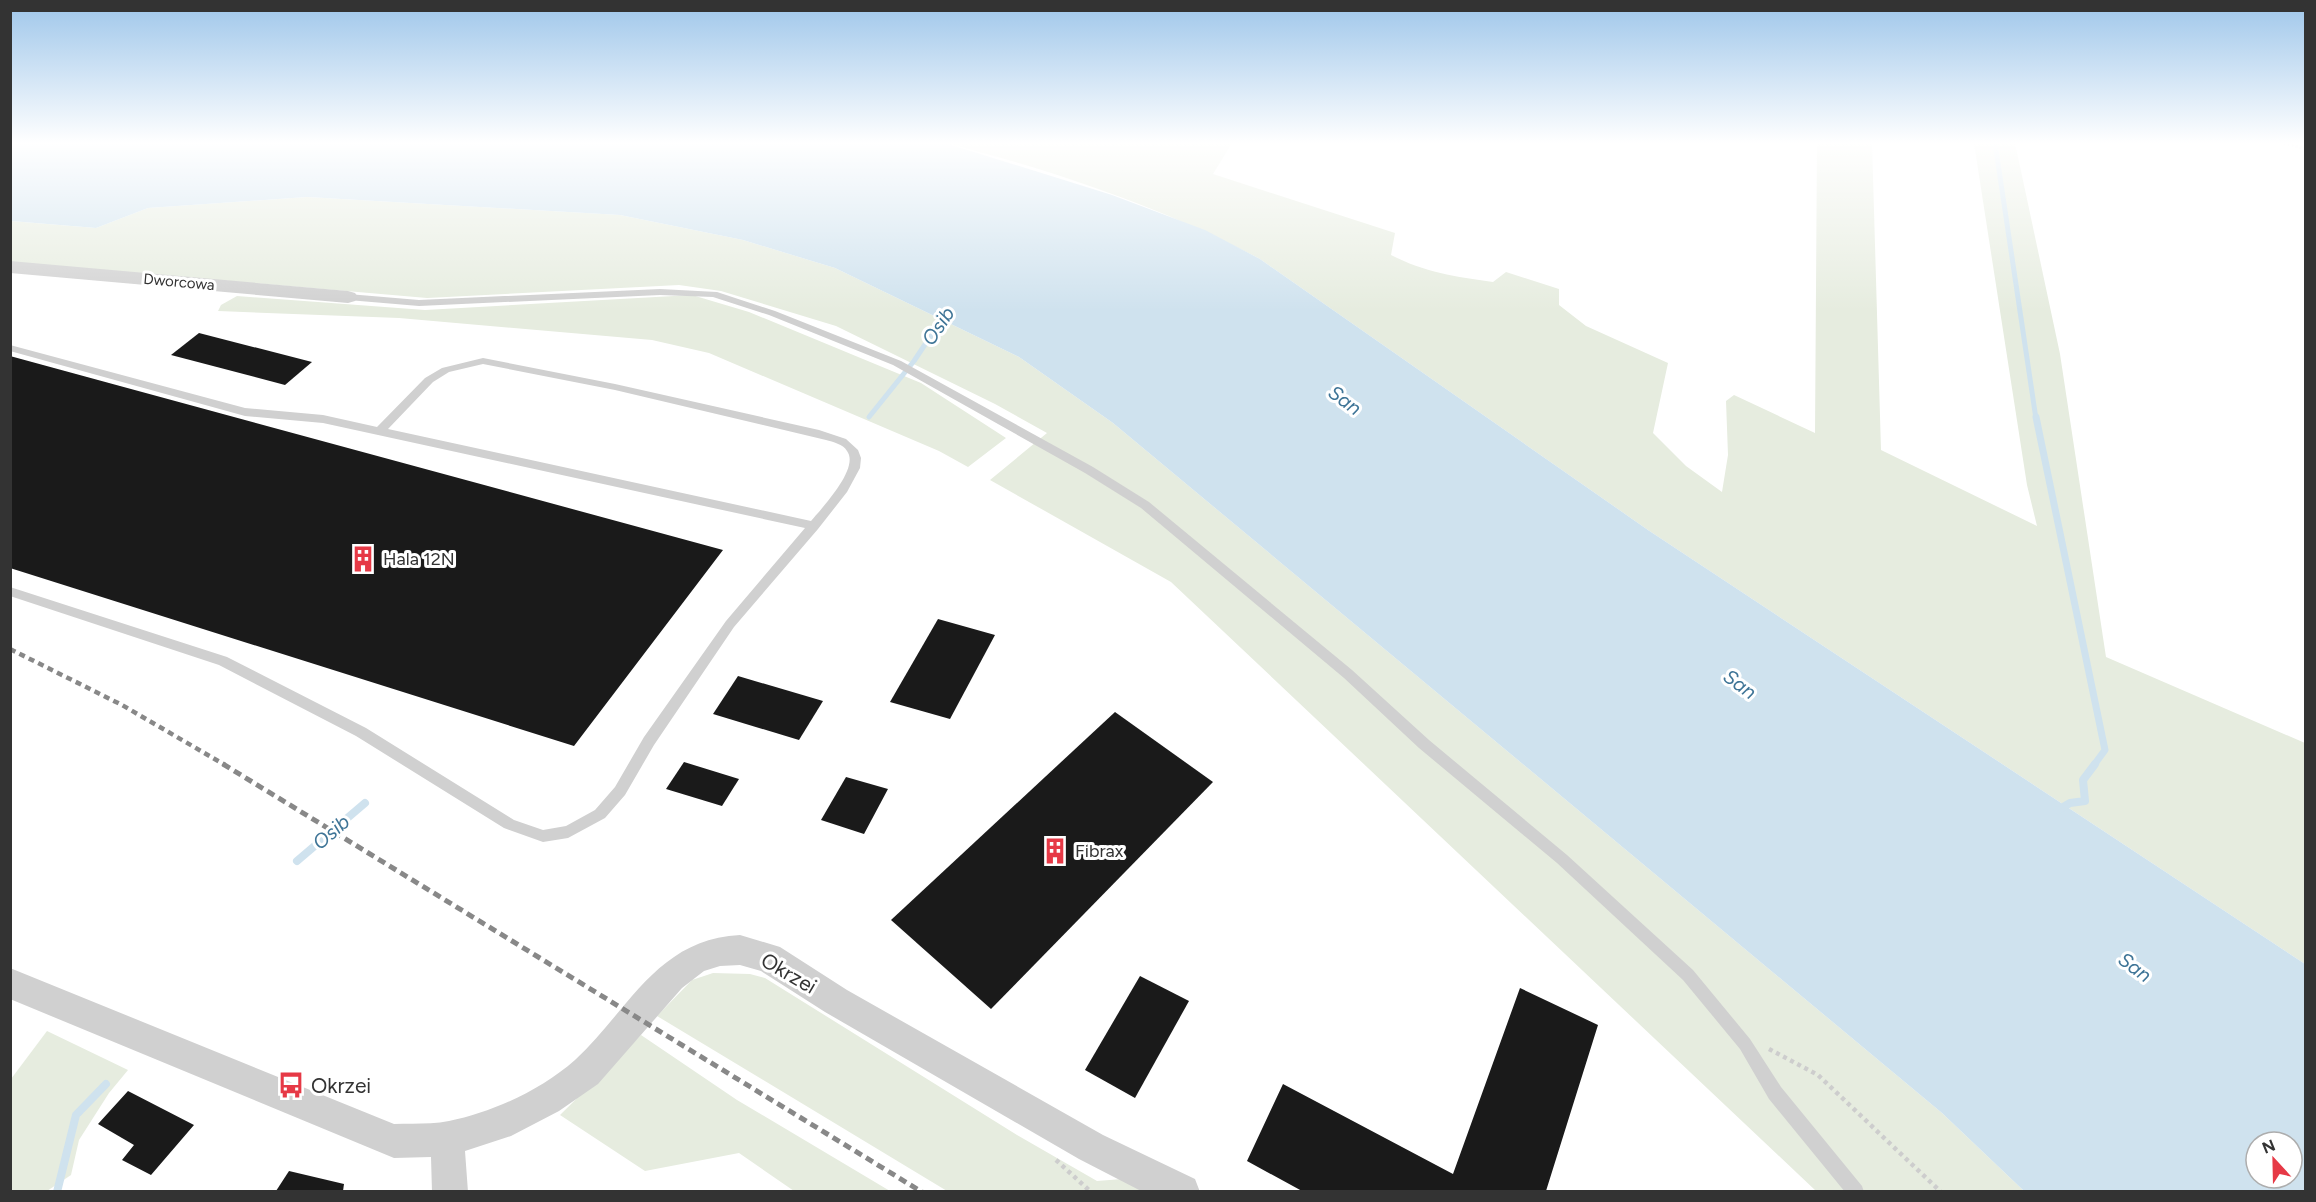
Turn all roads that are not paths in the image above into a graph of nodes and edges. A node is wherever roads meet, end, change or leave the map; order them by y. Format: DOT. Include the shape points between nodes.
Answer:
graph roads {
  1 [pos="10,267"];
  2 [pos="348,297"];
  3 [pos="10,348"];
  4 [pos="380,431"];
  5 [pos="814,526"];
  6 [pos="10,591"];
  7 [pos="10,983"];
  8 [pos="447,1139"];
  9 [pos="450,1191"];
  10 [pos="1182,1191"];
  11 [pos="1856,1191"];
  1 -- 2 [label="street, Dworcowa"];
  2 -- 11 [label="lane" via="419,303 692,291 714,294 897,363 1074,461 1145,505 1348,674 1424,744 1562,859 1688,975 1745,1044 1775,1093"];
  3 -- 4 [label="lane" via="245,412 322,419"];
  4 -- 5 [label="lane"];
  4 -- 5 [label="lane" via="429,380 467,363 503,363 615,387 819,434 852,448 856,459 853,474"];
  5 -- 6 [label="lane" via="730,624 649,741 620,791 600,814 568,832 543,836 509,824 361,732 223,661"];
  7 -- 8 [label="street, Okrzei" via="394,1141"];
  8 -- 9 [label="street"];
  8 -- 10 [label="street, Okrzei" via="499,1124 547,1099 586,1072 671,977 694,960 720,951 740,950 769,958 1091,1148"];
}
